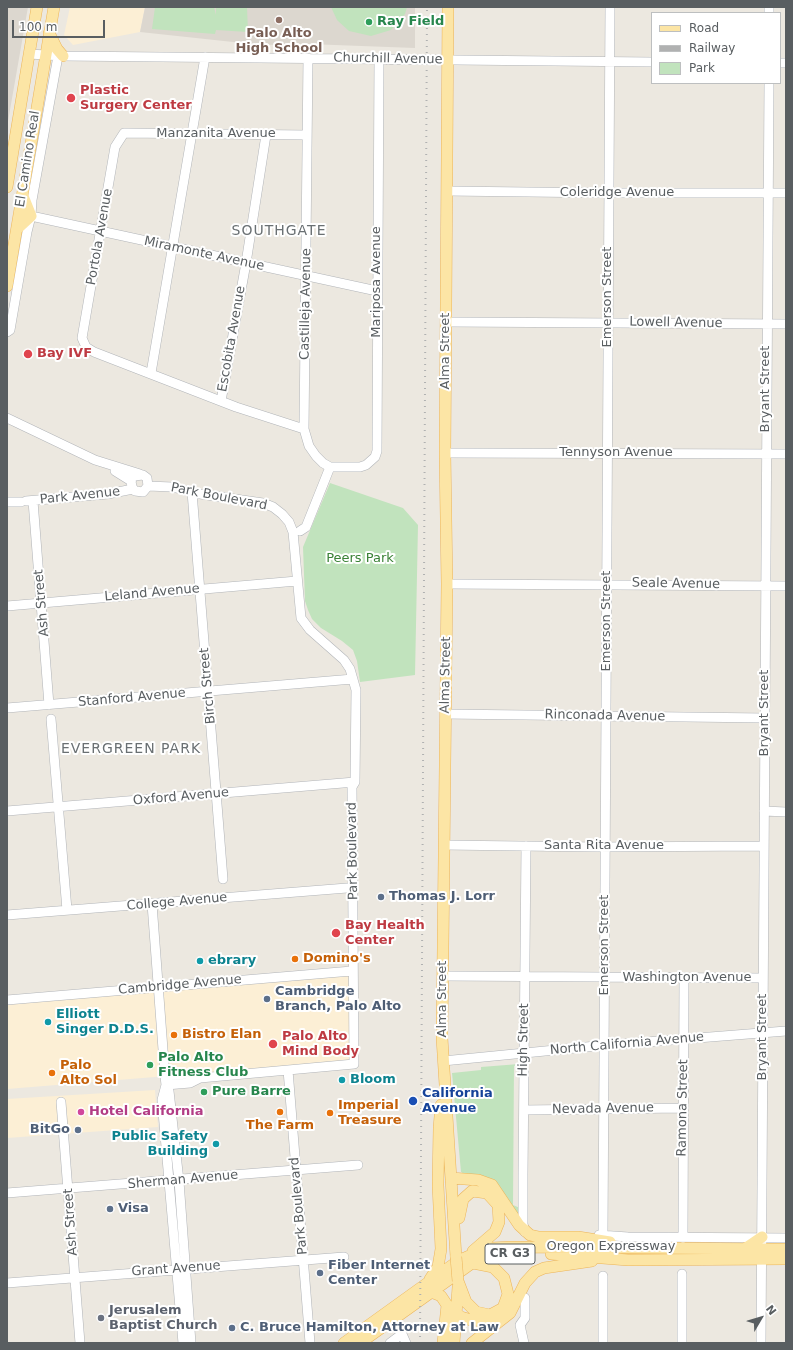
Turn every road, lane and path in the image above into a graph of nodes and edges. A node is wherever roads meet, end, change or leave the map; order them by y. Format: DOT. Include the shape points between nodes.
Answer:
graph roads {
  1 [pos="37,7"];
  2 [pos="54,7"];
  3 [pos="448,7"];
  4 [pos="610,7"];
  5 [pos="49,33"];
  6 [pos="29,54"];
  7 [pos="46,56"];
  8 [pos="60,56"];
  9 [pos="205,57"];
  10 [pos="308,58"];
  11 [pos="379,59"];
  12 [pos="448,60"];
  13 [pos="610,61"];
  14 [pos="651,62"];
  15 [pos="769,84"];
  16 [pos="124,133"];
  17 [pos="192,134"];
  18 [pos="266,135"];
  19 [pos="307,135"];
  20 [pos="7,187"];
  21 [pos="447,191"];
  22 [pos="609,193"];
  23 [pos="768,193"];
  24 [pos="786,193"];
  25 [pos="22,195"];
  26 [pos="31,216"];
  27 [pos="17,229"];
  28 [pos="101,230"];
  29 [pos="172,247"];
  30 [pos="246,263"];
  31 [pos="307,277"];
  32 [pos="7,286"];
  33 [pos="377,291"];
  34 [pos="446,322"];
  35 [pos="608,323"];
  36 [pos="766,324"];
  37 [pos="786,324"];
  38 [pos="7,332"];
  39 [pos="151,373"];
  40 [pos="221,401"];
  41 [pos="7,418"];
  42 [pos="304,429"];
  43 [pos="445,453"];
  44 [pos="608,453"];
  45 [pos="766,454"];
  46 [pos="786,454"];
  47 [pos="95,460"];
  48 [pos="330,467"];
  49 [pos="140,474"];
  50 [pos="132,485"];
  51 [pos="148,486"];
  52 [pos="192,492"];
  53 [pos="7,502"];
  54 [pos="26,502"];
  55 [pos="300,530"];
  56 [pos="297,581"];
  57 [pos="446,584"];
  58 [pos="607,584"];
  59 [pos="766,586"];
  60 [pos="786,586"];
  61 [pos="201,589"];
  62 [pos="42,603"];
  63 [pos="7,606"];
  64 [pos="353,679"];
  65 [pos="209,692"];
  66 [pos="49,704"];
  67 [pos="7,708"];
  68 [pos="445,714"];
  69 [pos="606,715"];
  70 [pos="765,718"];
  71 [pos="51,719"];
  72 [pos="355,782"];
  73 [pos="217,794"];
  74 [pos="58,807"];
  75 [pos="7,811"];
  76 [pos="764,811"];
  77 [pos="786,812"];
  78 [pos="444,845"];
  79 [pos="526,846"];
  80 [pos="764,846"];
  81 [pos="606,847"];
  82 [pos="223,880"];
  83 [pos="347,888"];
  84 [pos="152,904"];
  85 [pos="67,910"];
  86 [pos="7,915"];
  87 [pos="352,971"];
  88 [pos="443,976"];
  89 [pos="525,976"];
  90 [pos="606,978"];
  91 [pos="684,978"];
  92 [pos="763,978"];
  93 [pos="158,987"];
  94 [pos="7,1000"];
  95 [pos="786,1031"];
  96 [pos="763,1033"];
  97 [pos="684,1040"];
  98 [pos="604,1046"];
  99 [pos="524,1053"];
  100 [pos="443,1061"];
  101 [pos="288,1070"];
  102 [pos="166,1081"];
  103 [pos="444,1081"];
  104 [pos="61,1102"];
  105 [pos="603,1108"];
  106 [pos="682,1108"];
  107 [pos="524,1110"];
  108 [pos="358,1165"];
  109 [pos="296,1170"];
  110 [pos="451,1178"];
  111 [pos="175,1181"];
  112 [pos="68,1190"];
  113 [pos="7,1193"];
  114 [pos="526,1233"];
  115 [pos="603,1235"];
  116 [pos="578,1237"];
  117 [pos="762,1237"];
  118 [pos="456,1238"];
  119 [pos="683,1238"];
  120 [pos="786,1238"];
  121 [pos="630,1243"];
  122 [pos="746,1248"];
  123 [pos="786,1249"];
  124 [pos="762,1254"];
  125 [pos="344,1257"];
  126 [pos="600,1258"];
  127 [pos="457,1259"];
  128 [pos="786,1259"];
  129 [pos="304,1260"];
  130 [pos="472,1263"];
  131 [pos="181,1269"];
  132 [pos="682,1274"];
  133 [pos="603,1276"];
  134 [pos="75,1278"];
  135 [pos="458,1281"];
  136 [pos="7,1283"];
  137 [pos="428,1289"];
  138 [pos="525,1298"];
  139 [pos="457,1314"];
  140 [pos="506,1317"];
  141 [pos="80,1343"];
  142 [pos="183,1343"];
  143 [pos="191,1343"];
  144 [pos="310,1343"];
  145 [pos="344,1343"];
  146 [pos="360,1343"];
  147 [pos="390,1343"];
  148 [pos="406,1343"];
  149 [pos="443,1343"];
  150 [pos="454,1343"];
  151 [pos="472,1343"];
  152 [pos="524,1343"];
  153 [pos="603,1343"];
  154 [pos="682,1343"];
  155 [pos="761,1343"];
  1 -- 6 [label="main road, El Camino Real"];
  2 -- 5 [label="main road, El Camino Real"];
  3 -- 12 [label="main road, Alma Street"];
  4 -- 13 [label="street, Emerson Street"];
  5 -- 7 [label="main road, El Camino Real"];
  5 -- 8 [label="main road"];
  6 -- 7 [label="street, Churchill Avenue"];
  6 -- 20 [label="main road, El Camino Real"];
  7 -- 8 [label="street, Churchill Avenue"];
  7 -- 25 [label="main road, El Camino Real"];
  8 -- 9 [label="street, Churchill Avenue"];
  8 -- 26 [label="street"];
  9 -- 10 [label="street, Churchill Avenue"];
  9 -- 17 [label="street"];
  10 -- 11 [label="street, Churchill Avenue"];
  10 -- 19 [label="street, Castilleja Avenue"];
  11 -- 12 [label="street, Churchill Avenue"];
  11 -- 33 [label="street, Mariposa Avenue"];
  12 -- 13 [label="street, Churchill Avenue"];
  12 -- 21 [label="main road, Alma Street"];
  13 -- 14 [label="street, Churchill Avenue"];
  13 -- 22 [label="street, Emerson Street"];
  15 -- 23 [label="street, Bryant Street"];
  16 -- 17 [label="street, Manzanita Avenue"];
  16 -- 28 [label="street, Portola Avenue" via="115,147"];
  17 -- 18 [label="street, Manzanita Avenue"];
  17 -- 29 [label="street"];
  18 -- 19 [label="street, Manzanita Avenue"];
  18 -- 30 [label="street, Escobita Avenue"];
  19 -- 31 [label="street, Castilleja Avenue"];
  21 -- 22 [label="street, Coleridge Avenue"];
  21 -- 34 [label="main road, Alma Street"];
  22 -- 23 [label="street, Coleridge Avenue"];
  22 -- 35 [label="street, Emerson Street"];
  23 -- 24 [label="street, Coleridge Avenue"];
  23 -- 36 [label="street, Bryant Street"];
  25 -- 26 [label="main road"];
  25 -- 27 [label="main road, El Camino Real"];
  26 -- 27 [label="main road"];
  26 -- 28 [label="street, Miramonte Avenue"];
  26 -- 38 [label="street" via="10,330"];
  27 -- 32 [label="main road, El Camino Real"];
  28 -- 29 [label="street, Miramonte Avenue"];
  28 -- 39 [label="street, Portola Avenue" via="82,338 94,352"];
  29 -- 30 [label="street, Miramonte Avenue"];
  29 -- 39 [label="street"];
  30 -- 31 [label="street, Miramonte Avenue"];
  30 -- 40 [label="street, Escobita Avenue"];
  31 -- 33 [label="street, Miramonte Avenue"];
  31 -- 42 [label="street, Castilleja Avenue"];
  33 -- 48 [label="street, Mariposa Avenue" via="377,451 375,457 366,465"];
  34 -- 35 [label="street, Lowell Avenue"];
  34 -- 43 [label="main road, Alma Street"];
  35 -- 36 [label="street, Lowell Avenue"];
  35 -- 44 [label="street, Emerson Street"];
  36 -- 37 [label="street, Lowell Avenue"];
  36 -- 45 [label="street, Bryant Street"];
  39 -- 40 [label="street"];
  40 -- 42 [label="street"];
  41 -- 47 [label="street"];
  42 -- 48 [label="street, Castilleja Avenue" via="309,446 323,464"];
  43 -- 44 [label="street, Tennyson Avenue"];
  43 -- 57 [label="main road, Alma Street"];
  44 -- 45 [label="street, Tennyson Avenue"];
  44 -- 58 [label="street, Emerson Street"];
  45 -- 46 [label="street, Tennyson Avenue"];
  45 -- 59 [label="street, Bryant Street"];
  47 -- 49 [label="street"];
  47 -- 50 [label="street"];
  48 -- 55 [label="street" via="306,527"];
  49 -- 50 [label="street" via="134,476"];
  49 -- 51 [label="street" via="147,478"];
  50 -- 51 [label="street, Park Boulevard" via="140,492"];
  50 -- 54 [label="street, Park Avenue" via="108,494"];
  51 -- 52 [label="street, Park Boulevard" via="172,487"];
  52 -- 56 [label="street, Park Boulevard" via="263,503 279,511 289,522 293,532"];
  52 -- 61 [label="street, Birch Street"];
  53 -- 54 [label="street, Park Avenue"];
  54 -- 62 [label="street, Ash Street"];
  56 -- 61 [label="street, Leland Avenue"];
  56 -- 64 [label="street, Park Boulevard" via="300,615 304,624 341,656"];
  57 -- 58 [label="street, Seale Avenue"];
  57 -- 68 [label="main road, Alma Street"];
  58 -- 59 [label="street, Seale Avenue"];
  58 -- 69 [label="street, Emerson Street"];
  59 -- 60 [label="street, Seale Avenue"];
  59 -- 70 [label="street, Bryant Street"];
  61 -- 62 [label="street, Leland Avenue"];
  61 -- 65 [label="street, Birch Street"];
  62 -- 63 [label="street, Leland Avenue"];
  62 -- 66 [label="street, Ash Street"];
  64 -- 65 [label="street, Stanford Avenue"];
  64 -- 72 [label="street, Park Boulevard" via="356,690"];
  65 -- 66 [label="street, Stanford Avenue"];
  65 -- 73 [label="street, Birch Street"];
  66 -- 67 [label="street, Stanford Avenue"];
  68 -- 69 [label="street, Rinconada Avenue"];
  68 -- 78 [label="main road, Alma Street"];
  69 -- 70 [label="street, Rinconada Avenue"];
  69 -- 81 [label="street, Emerson Street"];
  70 -- 76 [label="street, Bryant Street"];
  71 -- 74 [label="street"];
  72 -- 73 [label="street, Oxford Avenue"];
  72 -- 87 [label="street, Park Boulevard" via="352,787 352,837 355,840"];
  73 -- 74 [label="street, Oxford Avenue"];
  73 -- 82 [label="street, Birch Street"];
  74 -- 75 [label="street, Oxford Avenue"];
  74 -- 85 [label="street"];
  76 -- 77 [label="street"];
  76 -- 80 [label="street, Bryant Street"];
  78 -- 79 [label="street, Santa Rita Avenue"];
  78 -- 88 [label="main road, Alma Street"];
  79 -- 81 [label="street, Santa Rita Avenue"];
  79 -- 89 [label="street, High Street"];
  80 -- 81 [label="street, Santa Rita Avenue"];
  80 -- 92 [label="street, Bryant Street"];
  81 -- 90 [label="street, Emerson Street"];
  83 -- 84 [label="street, College Avenue"];
  84 -- 85 [label="street, College Avenue"];
  84 -- 93 [label="street"];
  85 -- 86 [label="street, College Avenue"];
  87 -- 93 [label="street, Cambridge Avenue"];
  87 -- 101 [label="street, Park Boulevard" via="354,1064"];
  88 -- 89 [label="street, Washington Avenue"];
  88 -- 100 [label="main road, Alma Street"];
  89 -- 90 [label="street, Washington Avenue"];
  89 -- 99 [label="street, High Street"];
  90 -- 91 [label="street, Washington Avenue"];
  90 -- 98 [label="street, Emerson Street"];
  91 -- 92 [label="street, Washington Avenue"];
  91 -- 97 [label="street, Ramona Street"];
  92 -- 96 [label="street, Bryant Street"];
  93 -- 94 [label="street, Cambridge Avenue"];
  93 -- 102 [label="street"];
  95 -- 96 [label="street, North California Avenue"];
  96 -- 97 [label="street, North California Avenue"];
  96 -- 117 [label="street, Bryant Street"];
  97 -- 98 [label="street, North California Avenue"];
  97 -- 106 [label="street, Ramona Street"];
  98 -- 99 [label="street, North California Avenue"];
  98 -- 105 [label="street, Emerson Street"];
  99 -- 100 [label="street, North California Avenue"];
  99 -- 107 [label="street, High Street"];
  100 -- 103 [label="main road, Alma Street"];
  101 -- 102 [label="street" via="200,1078 188,1074"];
  101 -- 109 [label="street, Park Boulevard"];
  102 -- 111 [label="street" via="169,1091"];
  103 -- 110 [label="main road, Alma Street"];
  103 -- 137 [label="main road" via="439,1128 438,1184 441,1255"];
  104 -- 112 [label="street, Ash Street"];
  105 -- 106 [label="street, Nevada Avenue"];
  105 -- 107 [label="street, Nevada Avenue"];
  105 -- 115 [label="street, Emerson Street"];
  106 -- 119 [label="street, Ramona Street"];
  107 -- 114 [label="street, High Street" via="523,1227"];
  108 -- 109 [label="street, Sherman Avenue"];
  109 -- 111 [label="street, Sherman Avenue"];
  109 -- 129 [label="street, Park Boulevard"];
  110 -- 114 [label="main road" via="478,1180 492,1185"];
  110 -- 118 [label="main road, Alma Street"];
  111 -- 112 [label="street, Sherman Avenue"];
  111 -- 131 [label="street"];
  112 -- 113 [label="street, Sherman Avenue"];
  112 -- 134 [label="street, Ash Street"];
  114 -- 116 [label="main road" via="539,1237"];
  115 -- 116 [label="street"];
  115 -- 121 [label="street"];
  116 -- 121 [label="main road"];
  117 -- 119 [label="street"];
  117 -- 120 [label="street"];
  117 -- 122 [label="main road"];
  117 -- 124 [label="street, Bryant Street"];
  118 -- 127 [label="main road, Alma Street"];
  118 -- 127 [label="main road" via="461,1204 465,1196 478,1190 492,1196 499,1210 498,1227 492,1236"];
  119 -- 121 [label="street"];
  121 -- 122 [label="main road, Oregon Expressway / CR G3"];
  121 -- 127 [label="main road, Oregon Expressway / CR G3" via="498,1247"];
  122 -- 124 [label="main road, Oregon Expressway / CR G3"];
  123 -- 124 [label="main road, Oregon Expressway / CR G3"];
  124 -- 126 [label="main road, Oregon Expressway / CR G3"];
  124 -- 128 [label="main road, Oregon Expressway / CR G3"];
  124 -- 155 [label="street, Bryant Street"];
  125 -- 129 [label="street, Grant Avenue"];
  126 -- 130 [label="main road, Oregon Expressway / CR G3" via="511,1254 488,1257"];
  126 -- 140 [label="main road" via="544,1268 535,1272 528,1279 515,1306"];
  127 -- 135 [label="main road, Alma Street, bridge"];
  127 -- 137 [label="main road, Oregon Expressway / CR G3"];
  129 -- 131 [label="street, Grant Avenue"];
  129 -- 144 [label="street, Park Boulevard"];
  130 -- 135 [label="main road" via="493,1267 504,1278 508,1294 502,1308 490,1315 476,1312 466,1302"];
  130 -- 137 [label="main road, Oregon Expressway / CR G3"];
  131 -- 134 [label="street, Grant Avenue"];
  131 -- 142 [label="street"];
  131 -- 143 [label="street"];
  132 -- 154 [label="street"];
  133 -- 153 [label="street"];
  134 -- 136 [label="street, Grant Avenue"];
  134 -- 141 [label="street, Ash Street"];
  135 -- 139 [label="main road, Alma Street"];
  137 -- 145 [label="main road, Oregon Expressway / CR G3"];
  137 -- 146 [label="main road, Oregon Expressway / CR G3"];
  137 -- 149 [label="main road" via="441,1296 447,1305"];
  138 -- 152 [label="street" via="525,1318 520,1325"];
  139 -- 140 [label="main road" via="471,1320 486,1321 497,1321"];
  139 -- 150 [label="main road, Alma Street"];
  140 -- 151 [label="main road"];
  147 -- 148 [label="street" via="402,1334"];
}
